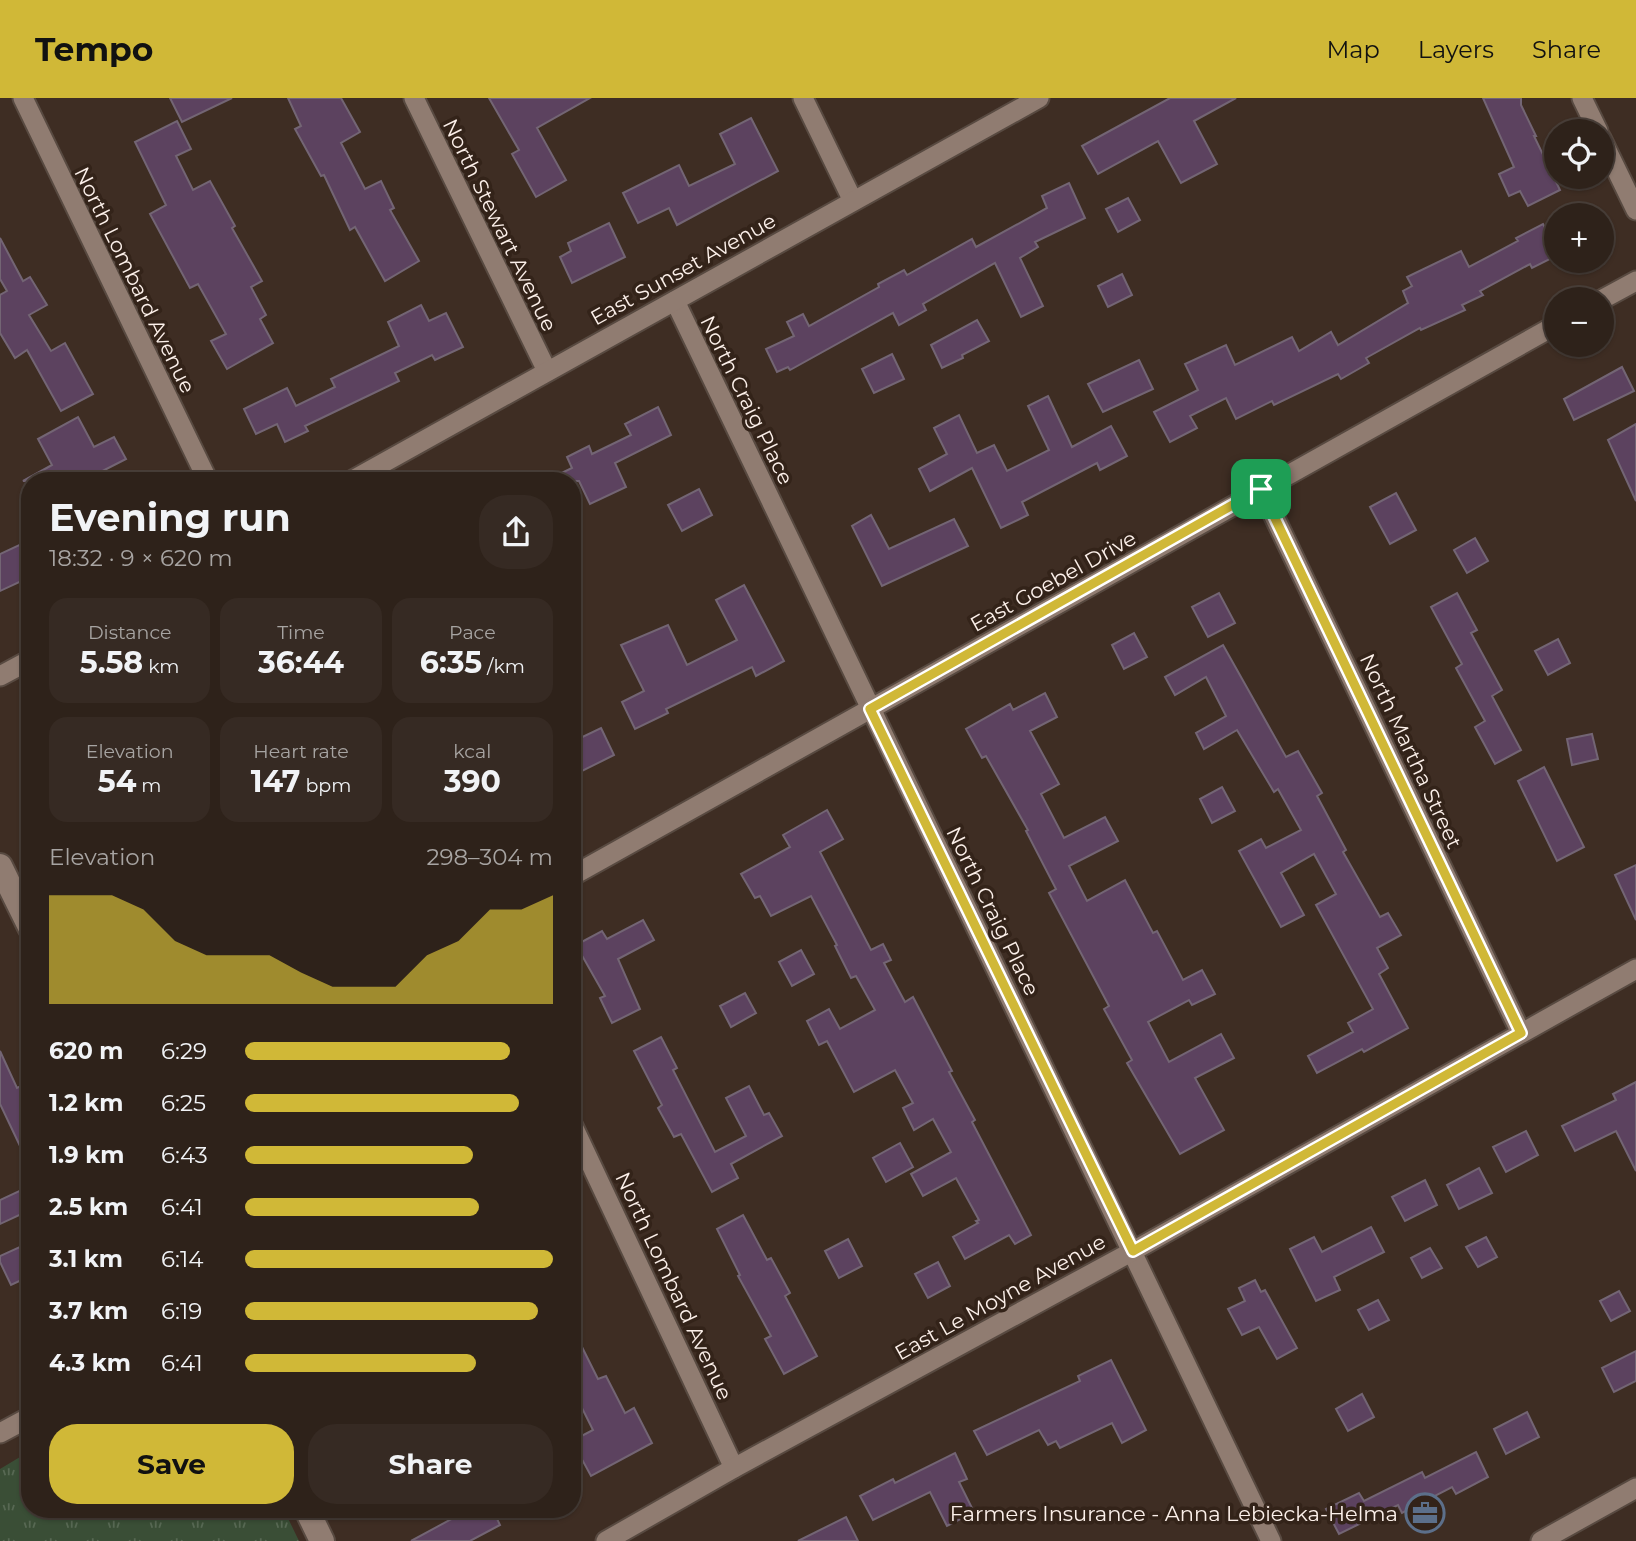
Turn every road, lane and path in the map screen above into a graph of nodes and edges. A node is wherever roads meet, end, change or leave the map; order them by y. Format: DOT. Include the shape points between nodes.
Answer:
graph roads {
  1 [pos="23,98"];
  2 [pos="414,98"];
  3 [pos="803,98"];
  4 [pos="1039,98"];
  5 [pos="1582,98"];
  6 [pos="1592,119"];
  7 [pos="1614,165"];
  8 [pos="853,201"];
  9 [pos="1636,210"];
  10 [pos="1636,281"];
  11 [pos="1614,293"];
  12 [pos="675,301"];
  13 [pos="1544,333"];
  14 [pos="547,371"];
  15 [pos="204,472"];
  16 [pos="367,472"];
  17 [pos="1261,489"];
  18 [pos="21,665"];
  19 [pos="0,676"];
  20 [pos="870,709"];
  21 [pos="0,866"];
  22 [pos="581,871"];
  23 [pos="21,909"];
  24 [pos="1636,969"];
  25 [pos="1521,1033"];
  26 [pos="581,1143"];
  27 [pos="1133,1251"];
  28 [pos="21,1422"];
  29 [pos="0,1433"];
  30 [pos="734,1468"];
  31 [pos="1636,1488"];
  32 [pos="311,1518"];
  33 [pos="322,1541"];
  34 [pos="606,1541"];
  35 [pos="1271,1541"];
  36 [pos="1541,1541"];
  1 -- 15 [label="street, North Lombard Avenue"];
  2 -- 14 [label="street, North Stewart Avenue"];
  3 -- 8 [label="street"];
  4 -- 8 [label="street, East Sunset Avenue"];
  5 -- 6 [label="street"];
  7 -- 9 [label="street"];
  8 -- 12 [label="street, East Sunset Avenue"];
  10 -- 11 [label="street"];
  12 -- 14 [label="street, East Sunset Avenue"];
  12 -- 20 [label="street, North Craig Place"];
  13 -- 17 [label="street, East Goebel Drive"];
  14 -- 16 [label="street, East Sunset Avenue"];
  17 -- 20 [label="street, East Goebel Drive"];
  17 -- 25 [label="street, North Martha Street"];
  18 -- 19 [label="street"];
  20 -- 22 [label="street, East Goebel Drive"];
  20 -- 27 [label="street, North Craig Place"];
  21 -- 23 [label="street"];
  24 -- 25 [label="street, East Le Moyne Avenue"];
  25 -- 27 [label="street, East Le Moyne Avenue"];
  26 -- 30 [label="street, North Lombard Avenue"];
  27 -- 30 [label="street, East Le Moyne Avenue"];
  27 -- 35 [label="street, North Craig Place"];
  28 -- 29 [label="street"];
  30 -- 34 [label="street, East Le Moyne Avenue"];
  31 -- 36 [label="street"];
  32 -- 33 [label="street"];
}
